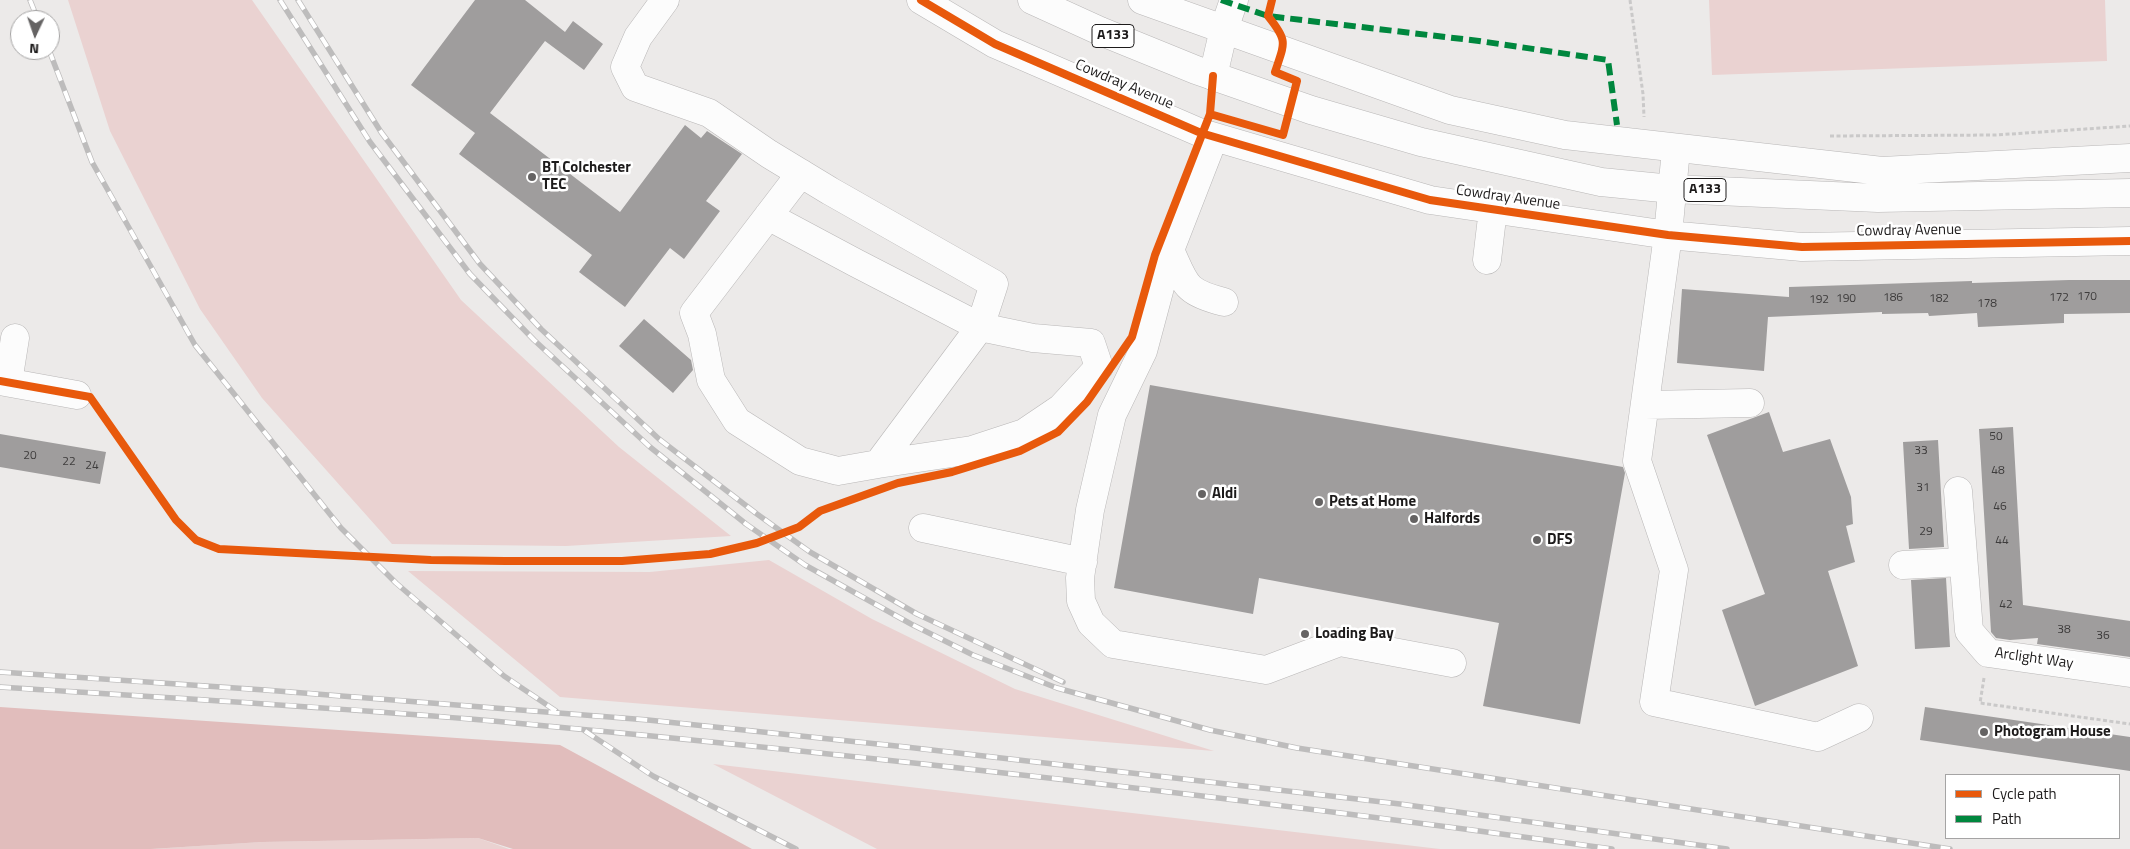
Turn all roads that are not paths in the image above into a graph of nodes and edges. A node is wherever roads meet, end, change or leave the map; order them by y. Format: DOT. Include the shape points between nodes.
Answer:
graph roads {
  1 [pos="665,0"];
  2 [pos="921,0"];
  3 [pos="1032,0"];
  4 [pos="1142,0"];
  5 [pos="1234,0"];
  6 [pos="1224,29"];
  7 [pos="1213,76"];
  8 [pos="1214,137"];
  9 [pos="1676,149"];
  10 [pos="2130,158"];
  11 [pos="801,173"];
  12 [pos="1672,189"];
  13 [pos="2130,192"];
  14 [pos="1493,209"];
  15 [pos="768,216"];
  16 [pos="1668,235"];
  17 [pos="2130,241"];
  18 [pos="1170,250"];
  19 [pos="1487,260"];
  20 [pos="1224,302"];
  21 [pos="980,327"];
  22 [pos="15,338"];
  23 [pos="4,381"];
  24 [pos="77,395"];
  25 [pos="1750,403"];
  26 [pos="1645,405"];
  27 [pos="878,464"];
  28 [pos="1958,491"];
  29 [pos="923,528"];
  30 [pos="1083,562"];
  31 [pos="1963,562"];
  32 [pos="1903,565"];
  33 [pos="1452,663"];
  34 [pos="2130,673"];
  35 [pos="1859,718"];
  1 -- 11 [label="main road" via="638,37 625,67 635,87 709,113"];
  2 -- 8 [label="main road, Cowdray Avenue" via="995,44"];
  3 -- 7 [label="main road, Cowdray Avenue / A133"];
  4 -- 6 [label="main road"];
  5 -- 6 [label="main road"];
  6 -- 7 [label="main road"];
  6 -- 9 [label="main road" via="1450,110 1565,135"];
  7 -- 12 [label="main road, Cowdray Avenue / A133" via="1311,110 1421,142 1601,182"];
  8 -- 14 [label="main road, Cowdray Avenue" via="1430,200"];
  8 -- 18 [label="main road"];
  9 -- 10 [label="main road" via="1882,171"];
  9 -- 12 [label="main road"];
  11 -- 15 [label="main road"];
  11 -- 21 [label="main road" via="994,284"];
  12 -- 13 [label="main road, Cowdray Avenue / A133" via="1878,198"];
  12 -- 16 [label="main road"];
  14 -- 16 [label="main road, Cowdray Avenue"];
  14 -- 19 [label="main road"];
  15 -- 21 [label="main road"];
  15 -- 27 [label="main road" via="694,313 702,334 711,380 738,421 800,461 838,471"];
  16 -- 17 [label="main road, Cowdray Avenue" via="1802,247"];
  16 -- 26 [label="main road"];
  18 -- 20 [label="main road" via="1186,284 1201,296"];
  18 -- 30 [label="main road" via="1143,352 1112,415 1090,510"];
  21 -- 27 [label="main road"];
  21 -- 27 [label="main road" via="1033,338 1091,343 1099,367 1062,408 1024,433 972,450"];
  22 -- 23 [label="main road"];
  23 -- 24 [label="main road"];
  25 -- 26 [label="main road"];
  26 -- 35 [label="main road" via="1637,461 1674,570 1654,702 1818,738"];
  28 -- 31 [label="main road, Arclight Way"];
  29 -- 30 [label="main road"];
  30 -- 33 [label="main road" via="1080,578 1082,601 1091,623 1113,644 1266,670 1340,642"];
  31 -- 32 [label="main road"];
  31 -- 34 [label="main road, Arclight Way" via="1969,631 1988,653"];
}
